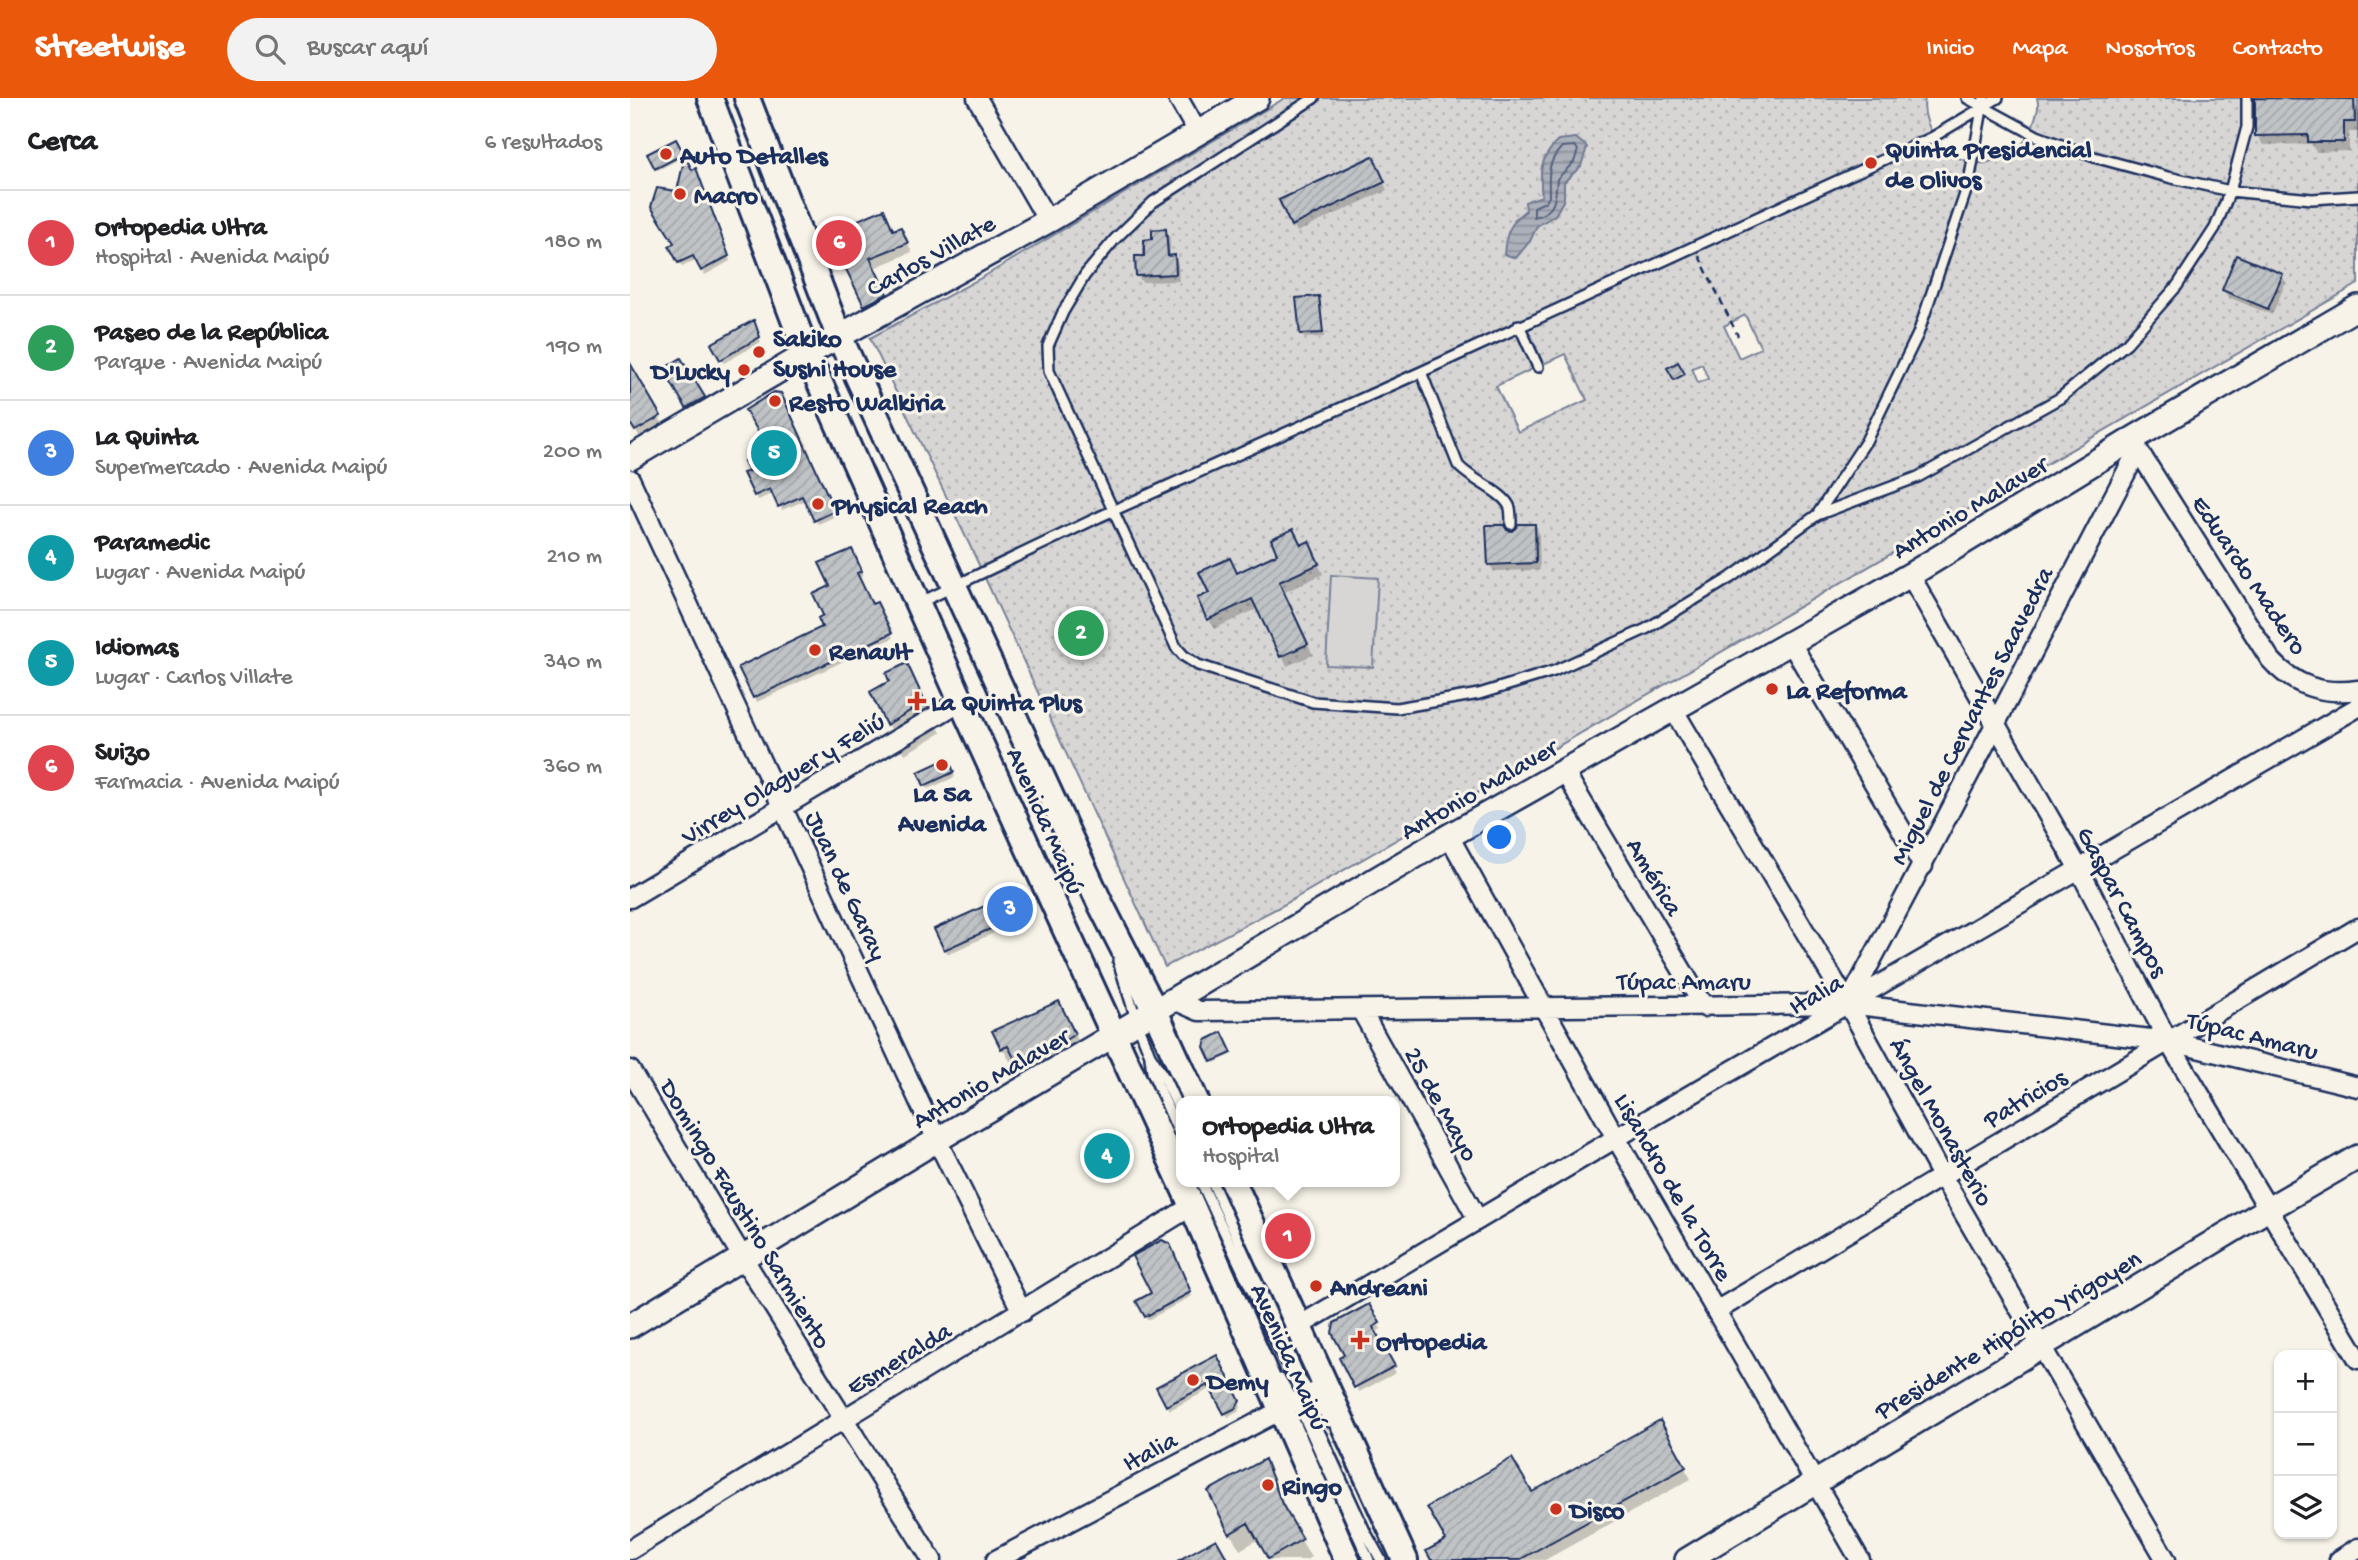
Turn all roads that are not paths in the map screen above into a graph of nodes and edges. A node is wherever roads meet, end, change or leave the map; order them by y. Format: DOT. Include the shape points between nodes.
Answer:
graph roads {
  1 [pos="710,98"];
  2 [pos="747,98"];
  3 [pos="977,98"];
  4 [pos="1178,98"];
  5 [pos="1257,98"];
  6 [pos="1314,98"];
  7 [pos="1967,98"];
  8 [pos="1998,98"];
  9 [pos="2247,98"];
  10 [pos="1983,102"];
  11 [pos="1198,133"];
  12 [pos="2230,191"];
  13 [pos="2358,196"];
  14 [pos="1048,221"];
  15 [pos="2358,307"];
  16 [pos="1519,326"];
  17 [pos="839,336"];
  18 [pos="807,354"];
  19 [pos="1538,367"];
  20 [pos="1421,372"];
  21 [pos="2137,444"];
  22 [pos="630,458"];
  23 [pos="630,480"];
  24 [pos="1114,511"];
  25 [pos="1817,515"];
  26 [pos="1511,524"];
  27 [pos="1910,575"];
  28 [pos="955,586"];
  29 [pos="918,604"];
  30 [pos="1791,643"];
  31 [pos="2358,690"];
  32 [pos="961,701"];
  33 [pos="2358,707"];
  34 [pos="1673,709"];
  35 [pos="1994,724"];
  36 [pos="1564,771"];
  37 [pos="783,807"];
  38 [pos="1449,836"];
  39 [pos="1923,866"];
  40 [pos="2079,869"];
  41 [pos="630,898"];
  42 [pos="2358,928"];
  43 [pos="1848,1004"];
  44 [pos="1544,1006"];
  45 [pos="1704,1007"];
  46 [pos="1361,1010"];
  47 [pos="1155,1011"];
  48 [pos="1113,1037"];
  49 [pos="2168,1041"];
  50 [pos="1150,1055"];
  51 [pos="630,1070"];
  52 [pos="2358,1087"];
  53 [pos="1194,1096"];
  54 [pos="1176,1102"];
  55 [pos="1176,1127"];
  56 [pos="1616,1139"];
  57 [pos="937,1140"];
  58 [pos="1176,1143"];
  59 [pos="2358,1157"];
  60 [pos="1942,1176"];
  61 [pos="1202,1187"];
  62 [pos="1235,1187"];
  63 [pos="2268,1209"];
  64 [pos="1478,1220"];
  65 [pos="743,1258"];
  66 [pos="1241,1258"];
  67 [pos="1256,1288"];
  68 [pos="1716,1311"];
  69 [pos="1022,1312"];
  70 [pos="630,1326"];
  71 [pos="1299,1326"];
  72 [pos="2041,1345"];
  73 [pos="2358,1359"];
  74 [pos="1313,1387"];
  75 [pos="1293,1410"];
  76 [pos="844,1420"];
  77 [pos="1815,1482"];
  78 [pos="2358,1548"];
  79 [pos="630,1550"];
  80 [pos="1396,1554"];
  81 [pos="1370,1559"];
  82 [pos="932,1560"];
  83 [pos="996,1560"];
  84 [pos="1687,1560"];
  85 [pos="1860,1560"];
  86 [pos="2166,1560"];
  87 [pos="2339,1560"];
  1 -- 18 [label="main road, Avenida Maipú"];
  2 -- 17 [label="main road, Avenida Maipú"];
  3 -- 14 [label="street"];
  4 -- 11 [label="street"];
  5 -- 11 [label="street, Carlos Villate"];
  6 -- 24 [label="lane" via="1153,202 1084,275 1063,312 1048,346 1049,371"];
  7 -- 10 [label="lane"];
  8 -- 10 [label="lane"];
  9 -- 12 [label="lane" via="2247,127"];
  10 -- 12 [label="lane" via="2031,133 2094,157"];
  10 -- 16 [label="lane" via="1933,137"];
  10 -- 25 [label="lane" via="1969,182 1918,334 1866,441"];
  11 -- 14 [label="street, Carlos Villate"];
  12 -- 13 [label="lane" via="2312,200"];
  12 -- 25 [label="lane" via="2215,229 2177,286 2127,343 2060,398 1918,477"];
  14 -- 17 [label="street, Carlos Villate"];
  15 -- 21 [label="street, Antonio Malaver"];
  16 -- 19 [label="lane"];
  16 -- 20 [label="lane"];
  17 -- 18 [label="street, Carlos Villate"];
  17 -- 28 [label="main road, Avenida Maipú"];
  18 -- 22 [label="street, Carlos Villate"];
  18 -- 29 [label="main road, Avenida Maipú"];
  20 -- 24 [label="lane"];
  20 -- 26 [label="lane" via="1458,465 1506,500"];
  21 -- 27 [label="street, Antonio Malaver"];
  21 -- 31 [label="street, Eduardo Madero" via="2270,659 2303,685 2338,692"];
  21 -- 35 [label="street, Miguel de Cervantes Saavedra"];
  23 -- 37 [label="street, Juan de Garay"];
  24 -- 25 [label="lane" via="1184,656 1198,665 1313,702 1397,708 1479,694 1541,675 1646,629 1730,578"];
  24 -- 28 [label="lane"];
  27 -- 30 [label="street, Antonio Malaver"];
  27 -- 35 [label="street, Gaspar Campos"];
  28 -- 29 [label="lane"];
  28 -- 47 [label="main road, Avenida Maipú" via="1099,901"];
  29 -- 32 [label="main road, Avenida Maipú"];
  30 -- 34 [label="street, Antonio Malaver"];
  30 -- 39 [label="street"];
  32 -- 37 [label="street, Virrey Olaguer y Feliú"];
  32 -- 48 [label="main road, Avenida Maipú"];
  33 -- 40 [label="street, Italia"];
  34 -- 36 [label="street, Antonio Malaver"];
  34 -- 43 [label="street, Ángel Monasterio"];
  35 -- 39 [label="street, Miguel de Cervantes Saavedra"];
  35 -- 40 [label="street, Gaspar Campos"];
  36 -- 38 [label="street, Antonio Malaver"];
  36 -- 45 [label="street, América"];
  37 -- 41 [label="street, Virrey Olaguer y Feliú"];
  37 -- 57 [label="street, Juan de Garay"];
  38 -- 44 [label="street, Lisandro de la Torre"];
  38 -- 47 [label="street, Antonio Malaver"];
  39 -- 43 [label="street, Miguel de Cervantes Saavedra"];
  40 -- 43 [label="street, Italia"];
  40 -- 49 [label="street, Gaspar Campos"];
  42 -- 49 [label="street, Patricios"];
  43 -- 45 [label="street, Túpac Amaru"];
  43 -- 49 [label="street, Túpac Amaru"];
  43 -- 56 [label="street, Italia"];
  43 -- 60 [label="street, Ángel Monasterio"];
  44 -- 45 [label="street, Túpac Amaru"];
  44 -- 46 [label="street, Túpac Amaru"];
  44 -- 56 [label="street, Lisandro de la Torre"];
  46 -- 47 [label="street, Túpac Amaru"];
  46 -- 64 [label="street, 25 de Mayo"];
  47 -- 48 [label="street, Antonio Malaver"];
  47 -- 50 [label="lane"];
  47 -- 53 [label="main road, Avenida Maipú"];
  48 -- 57 [label="street, Antonio Malaver"];
  48 -- 58 [label="main road, Avenida Maipú"];
  49 -- 52 [label="street, Túpac Amaru"];
  49 -- 60 [label="street, Patricios"];
  49 -- 63 [label="street, Gaspar Campos"];
  50 -- 54 [label="lane"];
  50 -- 55 [label="lane" via="1152,1072"];
  51 -- 65 [label="street, Domingo Faustino Sarmiento"];
  56 -- 64 [label="street, Italia"];
  56 -- 68 [label="street, Lisandro de la Torre"];
  57 -- 65 [label="street, Antonio Malaver"];
  57 -- 69 [label="street, Juan de Garay"];
  59 -- 63 [label="street, Presidente Hipólito Yrigoyen"];
  60 -- 68 [label="street, Patricios"];
  60 -- 72 [label="street, Ángel Monasterio"];
  61 -- 66 [label="lane"];
  61 -- 69 [label="street, Esmeralda"];
  61 -- 75 [label="main road, Avenida Maipú"];
  62 -- 71 [label="main road, Avenida Maipú"];
  63 -- 72 [label="street, Presidente Hipólito Yrigoyen"];
  63 -- 73 [label="street, Gaspar Campos"];
  64 -- 71 [label="street, Italia"];
  65 -- 70 [label="street, Antonio Malaver"];
  65 -- 76 [label="street, Domingo Faustino Sarmiento"];
  66 -- 67 [label="lane"];
  66 -- 67 [label="lane"];
  67 -- 74 [label="lane"];
  68 -- 77 [label="street, Lisandro de la Torre"];
  69 -- 76 [label="street, Esmeralda"];
  71 -- 74 [label="main road, Avenida Maipú"];
  72 -- 77 [label="street, Presidente Hipólito Yrigoyen"];
  72 -- 86 [label="street, Ángel Monasterio"];
  74 -- 75 [label="street, Italia"];
  74 -- 80 [label="main road, Avenida Maipú"];
  75 -- 81 [label="main road, Avenida Maipú"];
  75 -- 81 [label="lane" via="1361,1533"];
  75 -- 83 [label="street, Italia"];
  76 -- 79 [label="street, Esmeralda"];
  76 -- 82 [label="street, Domingo Faustino Sarmiento"];
  77 -- 84 [label="street, Presidente Hipólito Yrigoyen"];
  77 -- 85 [label="street, Lisandro de la Torre"];
  78 -- 87 [label="street"];
}
